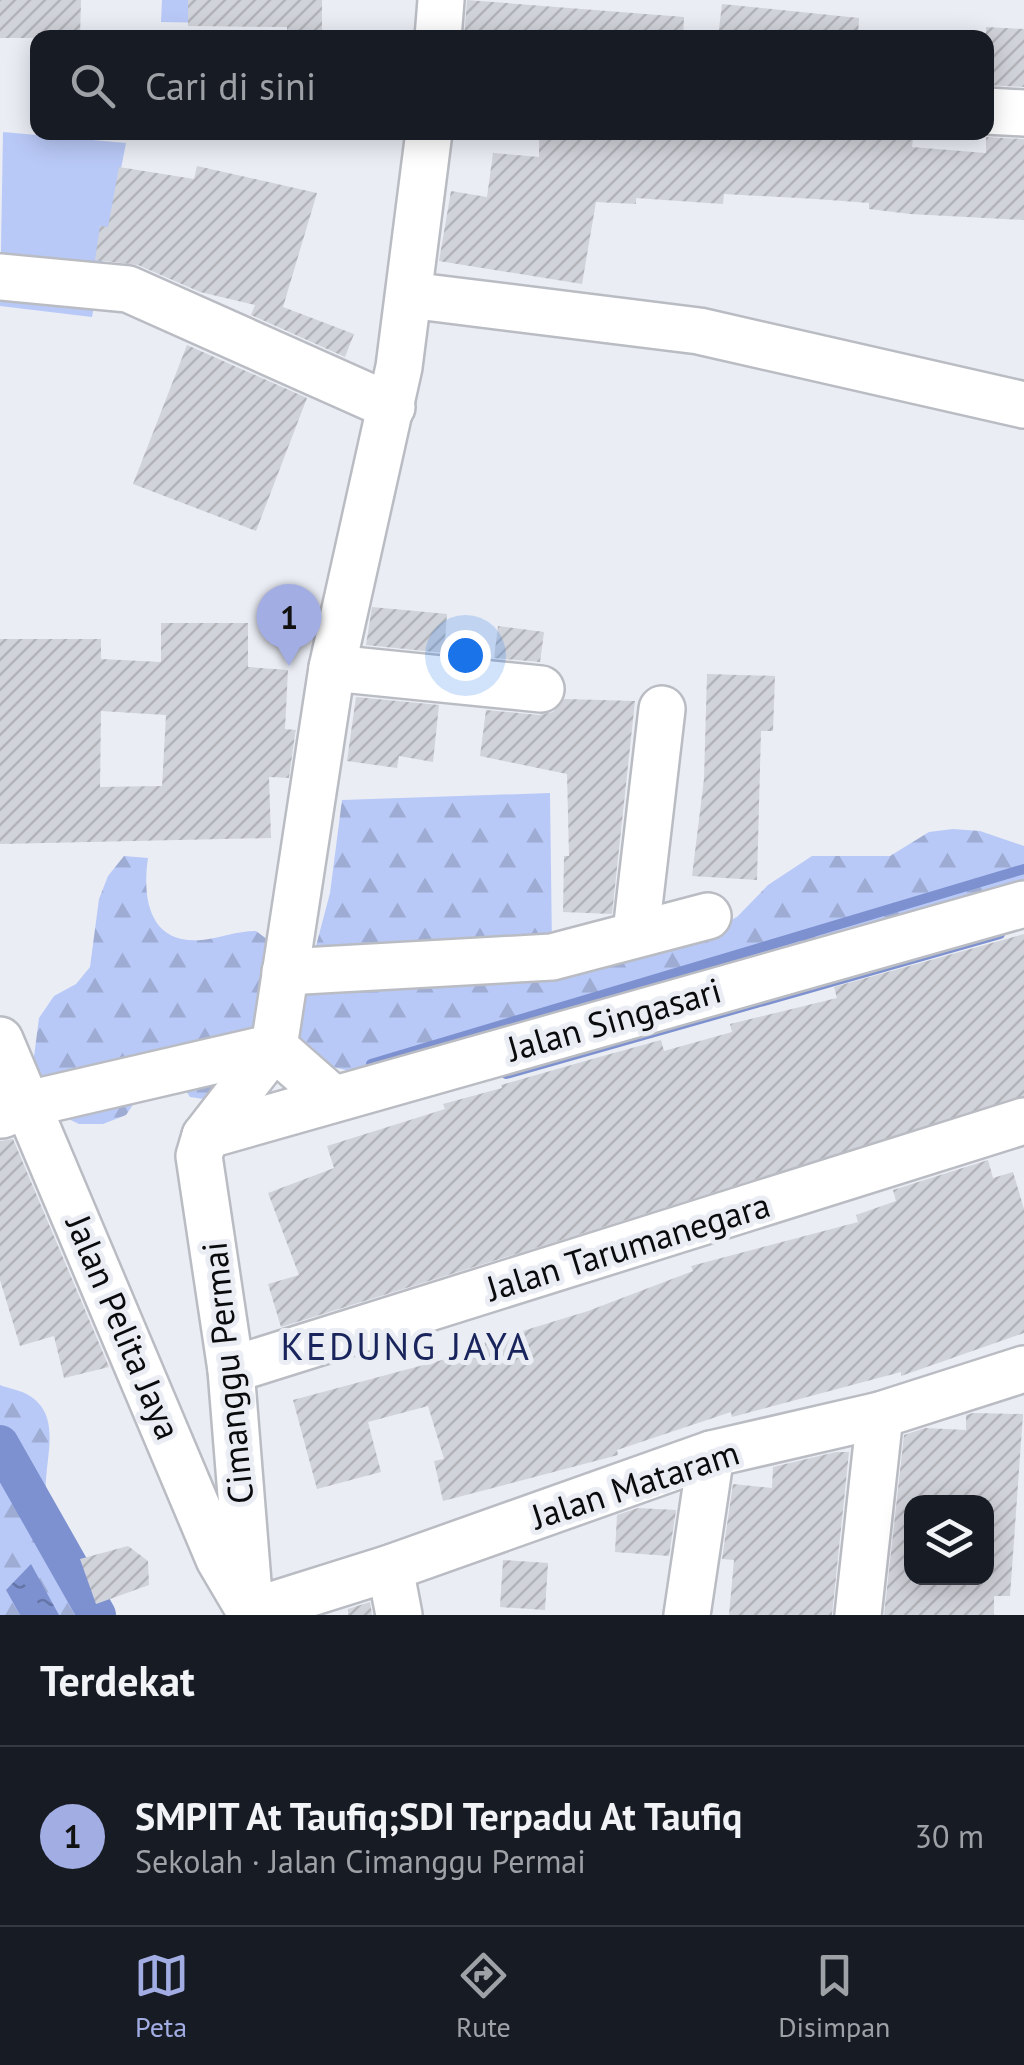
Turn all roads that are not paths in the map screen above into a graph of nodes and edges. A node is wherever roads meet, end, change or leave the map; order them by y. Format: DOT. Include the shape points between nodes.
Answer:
graph roads {
  1 [pos="441,0"];
  2 [pos="439,30"];
  3 [pos="994,111"];
  4 [pos="1024,113"];
  5 [pos="428,140"];
  6 [pos="0,277"];
  7 [pos="409,295"];
  8 [pos="1024,405"];
  9 [pos="392,407"];
  10 [pos="332,668"];
  11 [pos="540,690"];
  12 [pos="662,710"];
  13 [pos="1024,904"];
  14 [pos="708,916"];
  15 [pos="636,932"];
  16 [pos="285,972"];
  17 [pos="0,1040"];
  18 [pos="274,1047"];
  19 [pos="331,1096"];
  20 [pos="14,1110"];
  21 [pos="1024,1122"];
  22 [pos="205,1136"];
  23 [pos="231,1370"];
  24 [pos="1016,1382"];
  25 [pos="880,1416"];
  26 [pos="711,1454"];
  27 [pos="390,1568"];
  28 [pos="251,1613"];
  29 [pos="399,1615"];
  30 [pos="687,1615"];
  31 [pos="858,1615"];
  1 -- 2 [label="street"];
  3 -- 4 [label="street"];
  5 -- 7 [label="street"];
  6 -- 9 [label="street" via="140,293"];
  7 -- 8 [label="street" via="699,331"];
  7 -- 9 [label="street"];
  9 -- 10 [label="street"];
  10 -- 11 [label="street"];
  10 -- 16 [label="street"];
  12 -- 15 [label="street"];
  13 -- 19 [label="street, Jalan Singasari"];
  14 -- 15 [label="street"];
  15 -- 16 [label="street" via="594,950 552,957"];
  16 -- 18 [label="street"];
  17 -- 20 [label="street, Jalan Pelita Jaya"];
  18 -- 19 [label="street"];
  18 -- 20 [label="street"];
  18 -- 22 [label="street"];
  19 -- 22 [label="street, Jalan Singasari"];
  20 -- 28 [label="street, Jalan Pelita Jaya" via="220,1559"];
  21 -- 23 [label="street, Jalan Tarumanegara"];
  22 -- 23 [label="street, Cimanggu Permai" via="199,1156"];
  23 -- 28 [label="street, Cimanggu Permai"];
  24 -- 25 [label="street, Jalan Mataram"];
  25 -- 26 [label="street, Jalan Mataram"];
  25 -- 31 [label="street"];
  26 -- 27 [label="street, Jalan Mataram"];
  26 -- 30 [label="street"];
  27 -- 28 [label="street, Jalan Mataram"];
  27 -- 29 [label="street"];
}
